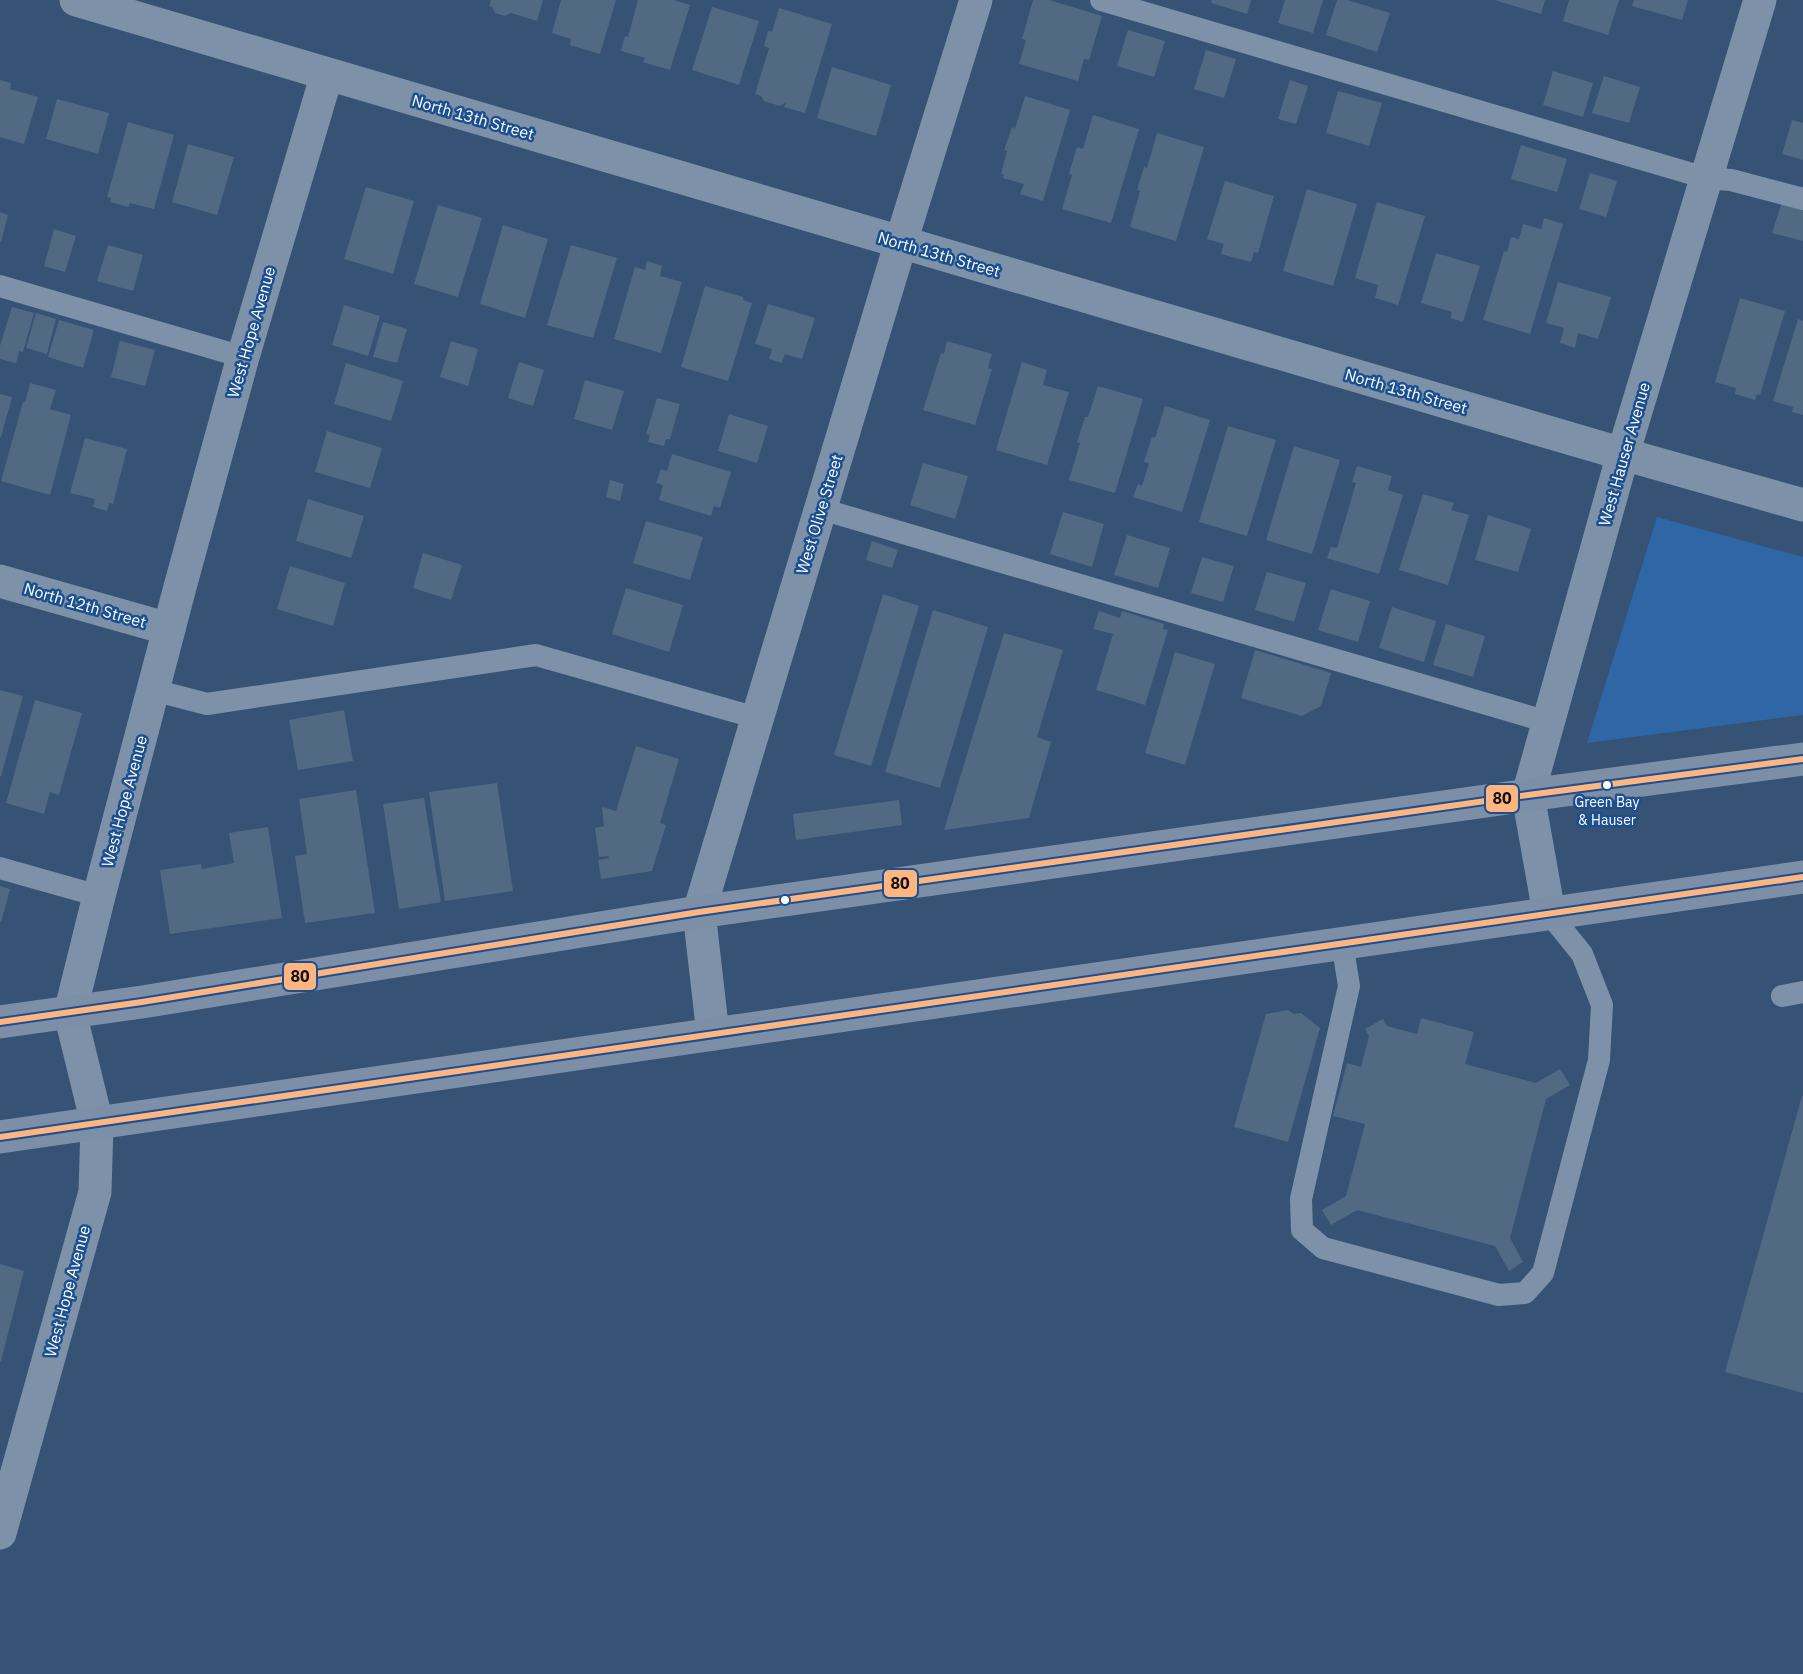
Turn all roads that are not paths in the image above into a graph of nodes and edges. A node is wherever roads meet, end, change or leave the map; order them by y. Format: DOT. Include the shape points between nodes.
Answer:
graph roads {
  1 [pos="76,0"];
  2 [pos="976,0"];
  3 [pos="1101,0"];
  4 [pos="1760,0"];
  5 [pos="327,74"];
  6 [pos="1706,177"];
  7 [pos="1803,199"];
  8 [pos="901,242"];
  9 [pos="0,286"];
  10 [pos="243,357"];
  11 [pos="1623,454"];
  12 [pos="1803,506"];
  13 [pos="821,509"];
  14 [pos="0,581"];
  15 [pos="169,630"];
  16 [pos="153,690"];
  17 [pos="757,718"];
  18 [pos="1548,722"];
  19 [pos="1803,759"];
  20 [pos="1528,795"];
  21 [pos="0,868"];
  22 [pos="1803,877"];
  23 [pos="99,896"];
  24 [pos="699,912"];
  25 [pos="1549,913"];
  26 [pos="1342,942"];
  27 [pos="70,1013"];
  28 [pos="0,1022"];
  29 [pos="713,1034"];
  30 [pos="97,1123"];
  31 [pos="0,1137"];
  32 [pos="0,1533"];
  1 -- 5 [label="street, North 13th Street"];
  2 -- 8 [label="street, West Olive Street"];
  3 -- 6 [label="lane"];
  4 -- 6 [label="street, West Hauser Avenue"];
  5 -- 8 [label="street, North 13th Street"];
  5 -- 10 [label="street, West Hope Avenue"];
  6 -- 7 [label="lane"];
  6 -- 11 [label="street, West Hauser Avenue"];
  8 -- 11 [label="street, North 13th Street"];
  8 -- 13 [label="street, West Olive Street"];
  9 -- 10 [label="lane"];
  10 -- 15 [label="street, West Hope Avenue"];
  11 -- 12 [label="street, North 13th Street"];
  11 -- 18 [label="street, West Hauser Avenue"];
  13 -- 17 [label="street, West Olive Street"];
  13 -- 18 [label="lane"];
  14 -- 15 [label="street, North 12th Street"];
  15 -- 16 [label="street, West Hope Avenue"];
  16 -- 17 [label="lane" via="207,704 536,655"];
  16 -- 23 [label="street, West Hope Avenue"];
  17 -- 24 [label="street, West Olive Street"];
  18 -- 20 [label="street, West Hauser Avenue"];
  19 -- 20 [label="main road"];
  20 -- 24 [label="main road"];
  20 -- 25 [label="street, West Hauser Avenue"];
  21 -- 23 [label="lane"];
  22 -- 25 [label="main road"];
  23 -- 27 [label="street, West Hope Avenue"];
  24 -- 27 [label="main road"];
  24 -- 29 [label="street, West Olive Street"];
  25 -- 26 [label="main road"];
  25 -- 26 [label="lane" via="1582,954 1602,1005 1599,1060 1543,1273 1525,1293 1499,1295 1323,1248 1302,1230 1301,1199 1349,986"];
  26 -- 29 [label="main road"];
  27 -- 28 [label="main road"];
  27 -- 30 [label="street, West Hope Avenue"];
  29 -- 30 [label="main road"];
  30 -- 31 [label="main road"];
  30 -- 32 [label="street, West Hope Avenue" via="95,1192"];
}
